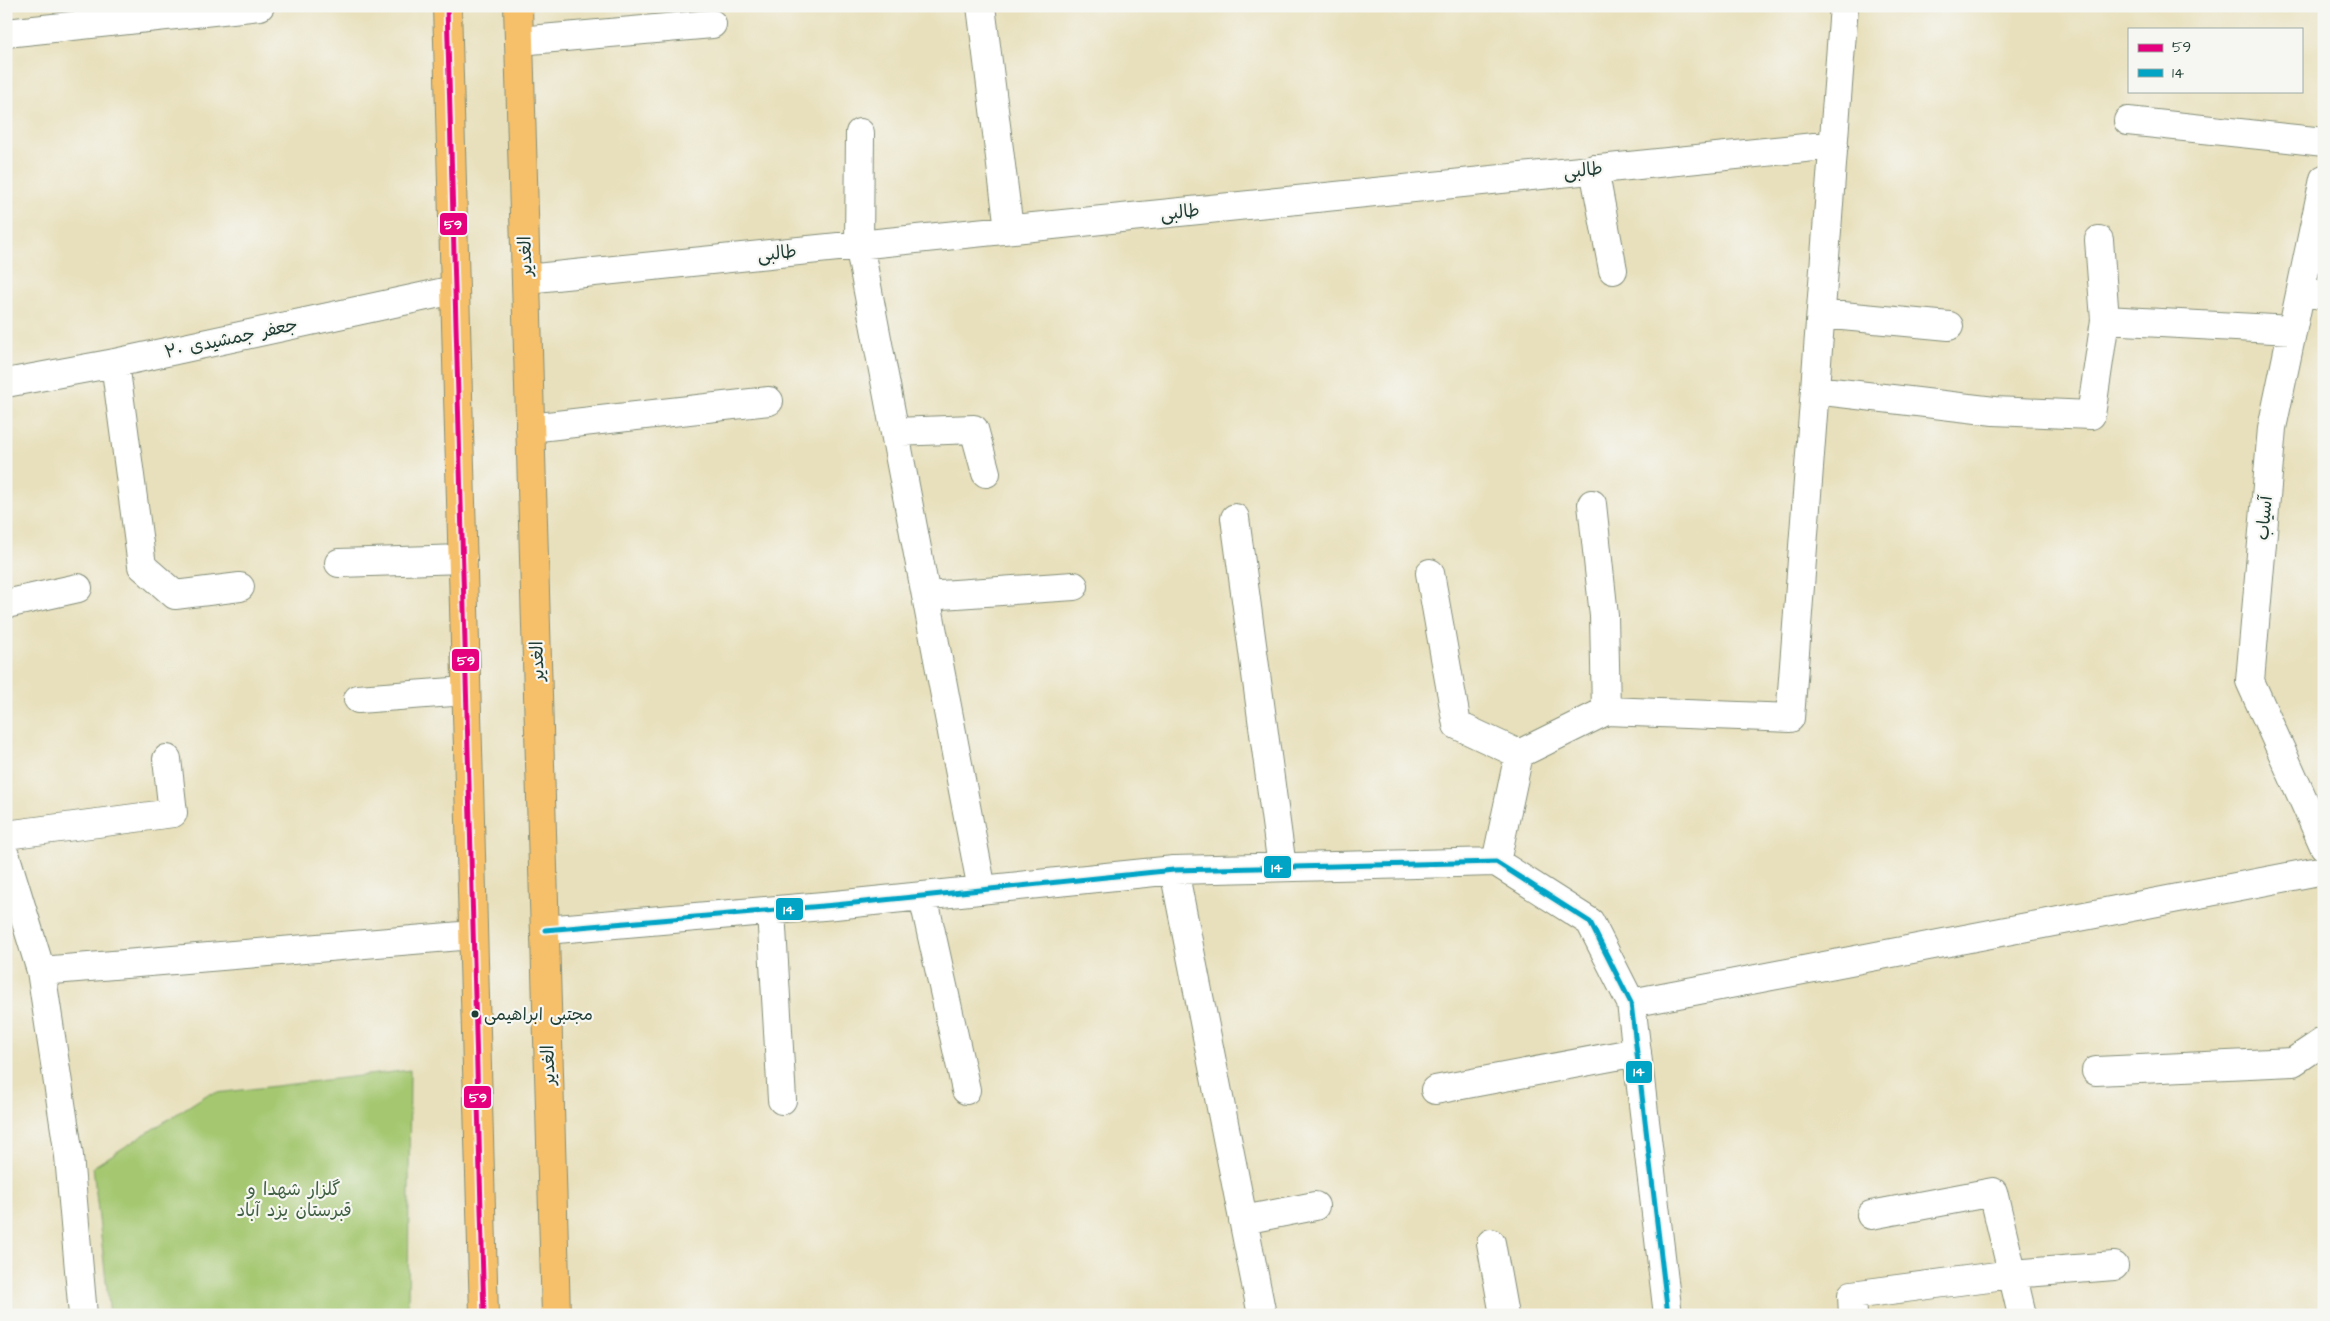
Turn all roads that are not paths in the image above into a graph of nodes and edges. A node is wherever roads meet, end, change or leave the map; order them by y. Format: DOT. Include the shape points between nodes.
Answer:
graph roads {
  1 [pos="260,6"];
  2 [pos="446,6"];
  3 [pos="518,6"];
  4 [pos="981,6"];
  5 [pos="1844,6"];
  6 [pos="712,24"];
  7 [pos="6,34"];
  8 [pos="519,42"];
  9 [pos="2128,121"];
  10 [pos="860,133"];
  11 [pos="2324,142"];
  12 [pos="1834,145"];
  13 [pos="1594,169"];
  14 [pos="2324,179"];
  15 [pos="1009,229"];
  16 [pos="2099,240"];
  17 [pos="859,244"];
  18 [pos="1612,270"];
  19 [pos="526,279"];
  20 [pos="454,290"];
  21 [pos="2312,293"];
  22 [pos="1821,314"];
  23 [pos="2104,320"];
  24 [pos="1950,326"];
  25 [pos="2292,330"];
  26 [pos="116,363"];
  27 [pos="6,383"];
  28 [pos="1815,390"];
  29 [pos="769,402"];
  30 [pos="530,428"];
  31 [pos="895,432"];
  32 [pos="986,473"];
  33 [pos="1592,504"];
  34 [pos="1235,518"];
  35 [pos="463,559"];
  36 [pos="339,563"];
  37 [pos="1430,573"];
  38 [pos="1074,586"];
  39 [pos="240,587"];
  40 [pos="78,588"];
  41 [pos="926,596"];
  42 [pos="6,604"];
  43 [pos="466,691"];
  44 [pos="358,699"];
  45 [pos="1606,711"];
  46 [pos="1520,754"];
  47 [pos="167,759"];
  48 [pos="6,835"];
  49 [pos="2324,846"];
  50 [pos="6,857"];
  51 [pos="1496,862"];
  52 [pos="1282,867"];
  53 [pos="1174,870"];
  54 [pos="2324,870"];
  55 [pos="982,890"];
  56 [pos="923,896"];
  57 [pos="771,911"];
  58 [pos="545,930"];
  59 [pos="473,935"];
  60 [pos="42,971"];
  61 [pos="1631,1003"];
  62 [pos="2324,1041"];
  63 [pos="1637,1052"];
  64 [pos="2096,1071"];
  65 [pos="966,1090"];
  66 [pos="1435,1090"];
  67 [pos="782,1100"];
  68 [pos="1315,1206"];
  69 [pos="1871,1215"];
  70 [pos="1243,1220"];
  71 [pos="1491,1243"];
  72 [pos="2114,1266"];
  73 [pos="2012,1274"];
  74 [pos="82,1315"];
  75 [pos="484,1315"];
  76 [pos="556,1315"];
  77 [pos="1262,1315"];
  78 [pos="1504,1315"];
  79 [pos="1668,1315"];
  80 [pos="1853,1315"];
  81 [pos="2022,1315"];
  1 -- 7 [label="street"];
  2 -- 20 [label="main road"];
  3 -- 8 [label="main road, الغدیر"];
  4 -- 15 [label="street"];
  5 -- 12 [label="street"];
  6 -- 8 [label="street"];
  8 -- 19 [label="main road, الغدیر"];
  9 -- 11 [label="street"];
  10 -- 17 [label="street"];
  12 -- 13 [label="street, طالبی"];
  12 -- 22 [label="street"];
  13 -- 15 [label="street, طالبی"];
  13 -- 18 [label="street"];
  14 -- 21 [label="street, آسیاب"];
  15 -- 17 [label="street, طالبی"];
  16 -- 23 [label="street"];
  17 -- 19 [label="street, طالبی"];
  17 -- 31 [label="street"];
  19 -- 30 [label="main road, الغدیر"];
  20 -- 26 [label="street, جعفر جمشیدی ۲۰"];
  20 -- 35 [label="main road"];
  21 -- 25 [label="street, آسیاب"];
  22 -- 24 [label="street"];
  22 -- 28 [label="street"];
  23 -- 25 [label="street"];
  23 -- 28 [label="street" via="2091,415 1994,410"];
  25 -- 49 [label="street, آسیاب" via="2272,428 2250,681"];
  26 -- 27 [label="street, جعفر جمشیدی ۲۰"];
  26 -- 39 [label="street" via="142,566 175,595"];
  28 -- 45 [label="street" via="1790,718"];
  29 -- 30 [label="street"];
  30 -- 58 [label="main road, الغدیر"];
  31 -- 32 [label="street" via="974,429"];
  31 -- 41 [label="street"];
  33 -- 45 [label="street" via="1604,616"];
  34 -- 52 [label="street"];
  35 -- 36 [label="street"];
  35 -- 43 [label="main road"];
  37 -- 46 [label="street" via="1457,725"];
  38 -- 41 [label="street"];
  40 -- 42 [label="street"];
  41 -- 55 [label="street"];
  43 -- 44 [label="street"];
  43 -- 59 [label="main road"];
  45 -- 46 [label="street"];
  46 -- 51 [label="street"];
  47 -- 48 [label="street" via="172,813"];
  50 -- 60 [label="street"];
  51 -- 52 [label="street"];
  51 -- 61 [label="street" via="1590,922"];
  52 -- 53 [label="street"];
  53 -- 55 [label="street"];
  53 -- 70 [label="street"];
  54 -- 61 [label="street"];
  55 -- 56 [label="street"];
  56 -- 57 [label="street"];
  56 -- 65 [label="street"];
  57 -- 58 [label="street"];
  57 -- 67 [label="street"];
  58 -- 76 [label="main road, الغدیر"];
  59 -- 60 [label="street"];
  59 -- 75 [label="main road"];
  60 -- 74 [label="street" via="69,1156"];
  61 -- 63 [label="street"];
  62 -- 64 [label="street" via="2293,1062"];
  63 -- 66 [label="street"];
  63 -- 79 [label="street"];
  68 -- 70 [label="street"];
  69 -- 73 [label="street" via="1993,1192"];
  70 -- 77 [label="street"];
  71 -- 78 [label="street"];
  72 -- 73 [label="street"];
  73 -- 80 [label="street" via="1852,1295"];
  73 -- 81 [label="street"];
}
